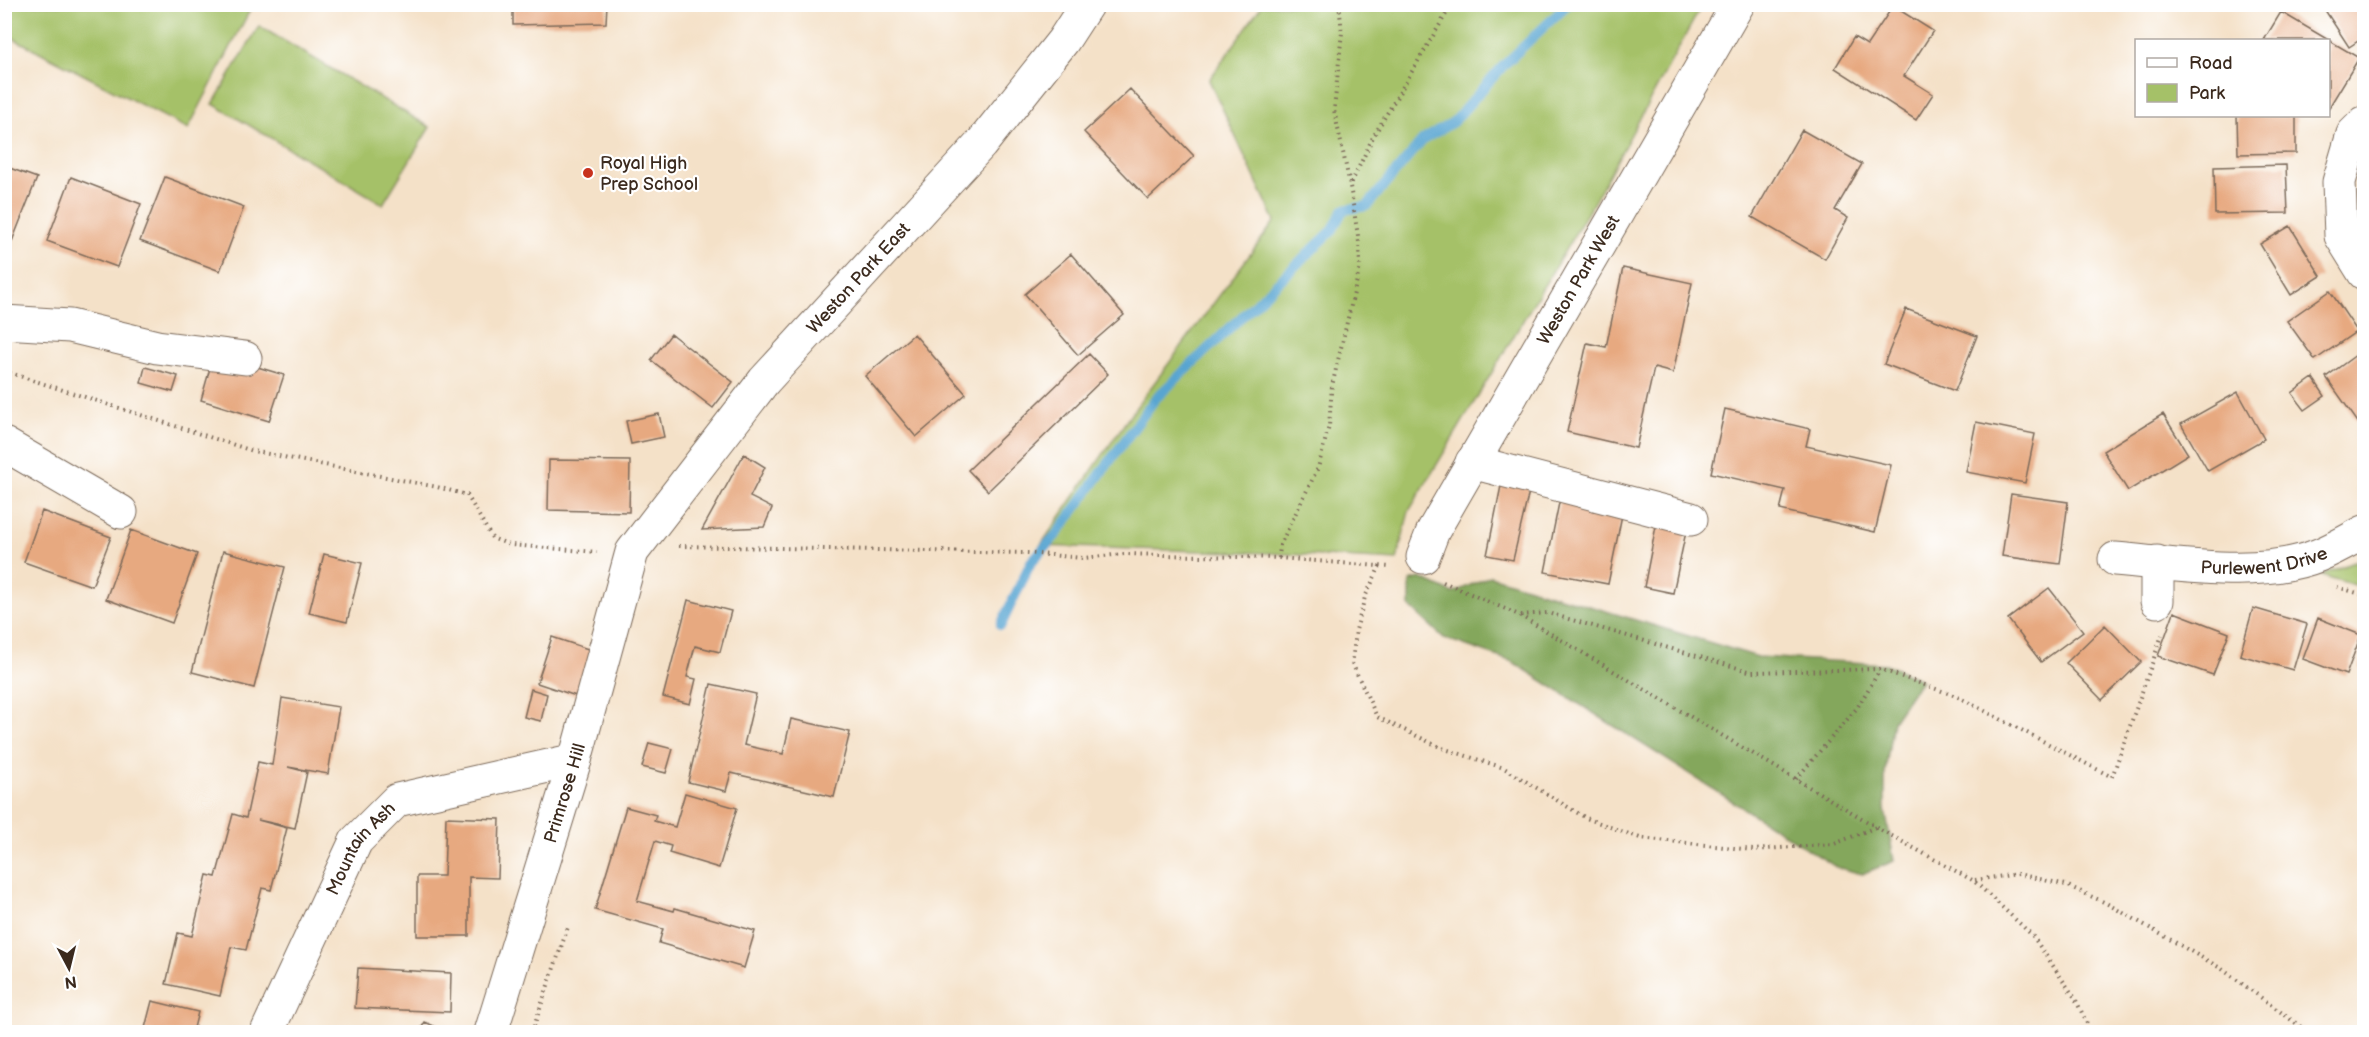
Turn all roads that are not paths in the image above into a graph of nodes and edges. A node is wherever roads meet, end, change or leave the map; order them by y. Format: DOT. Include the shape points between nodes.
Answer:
graph roads {
  1 [pos="1087,4"];
  2 [pos="1738,4"];
  3 [pos="2364,123"];
  4 [pos="2364,273"];
  5 [pos="4,322"];
  6 [pos="244,358"];
  7 [pos="4,444"];
  8 [pos="1472,462"];
  9 [pos="121,512"];
  10 [pos="1691,519"];
  11 [pos="2364,532"];
  12 [pos="619,553"];
  13 [pos="2115,559"];
  14 [pos="2157,562"];
  15 [pos="1420,568"];
  16 [pos="2157,601"];
  17 [pos="575,760"];
  18 [pos="267,1032"];
  19 [pos="491,1032"];
  1 -- 12 [label="street, Weston Park East" via="1063,41 981,144 765,381"];
  2 -- 8 [label="street, Weston Park West"];
  3 -- 4 [label="street" via="2353,134 2339,182 2341,236"];
  5 -- 6 [label="street" via="70,326 157,347"];
  7 -- 9 [label="street"];
  8 -- 10 [label="street"];
  8 -- 15 [label="street, Weston Park West" via="1433,531"];
  11 -- 14 [label="street, Purlewent Drive" via="2317,556 2273,566"];
  12 -- 17 [label="street, Primrose Hill"];
  13 -- 14 [label="street, Purlewent Drive"];
  14 -- 16 [label="street"];
  17 -- 18 [label="street, Mountain Ash" via="397,800 356,842"];
  17 -- 19 [label="street, Primrose Hill"];
}
